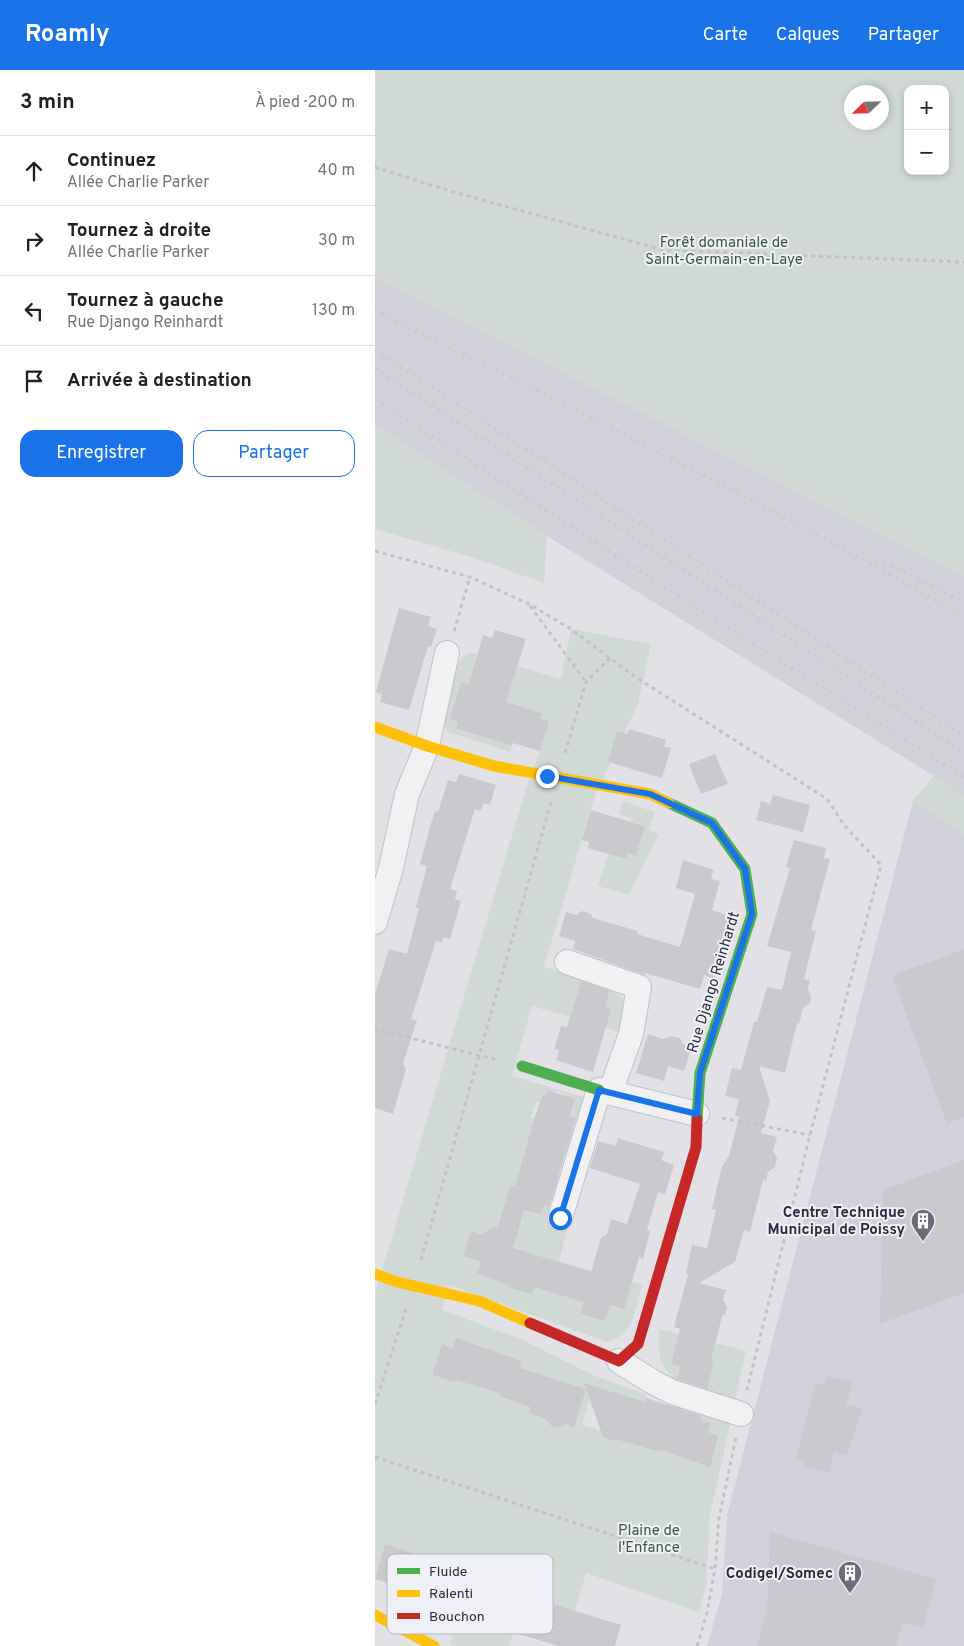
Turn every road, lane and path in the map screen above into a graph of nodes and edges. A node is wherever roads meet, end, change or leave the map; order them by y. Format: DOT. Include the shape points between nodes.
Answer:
graph roads {
  1 [pos="375,166"];
  2 [pos="964,262"];
  3 [pos="470,577"];
  4 [pos="529,604"];
  5 [pos="447,653"];
  6 [pos="610,658"];
  7 [pos="586,682"];
  8 [pos="375,727"];
  9 [pos="427,746"];
  10 [pos="558,778"];
  11 [pos="375,922"];
  12 [pos="567,962"];
  13 [pos="375,1029"];
  14 [pos="479,1055"];
  15 [pos="522,1066"];
  16 [pos="604,1092"];
  17 [pos="697,1114"];
  18 [pos="810,1135"];
  19 [pos="560,1218"];
  20 [pos="375,1274"];
  21 [pos="413,1285"];
  22 [pos="619,1361"];
  23 [pos="375,1404"];
  24 [pos="741,1414"];
  25 [pos="376,1457"];
  26 [pos="715,1569"];
  27 [pos="375,1615"];
  28 [pos="387,1621"];
  29 [pos="411,1634"];
  30 [pos="434,1646"];
  1 -- 2 [label="path" via="450,191 663,250"];
  3 -- 5 [label="path"];
  4 -- 7 [label="path"];
  5 -- 9 [label="street"];
  6 -- 7 [label="path"];
  7 -- 10 [label="path"];
  8 -- 9 [label="street, Rue Django Reinhardt"];
  9 -- 10 [label="street, Rue Django Reinhardt" via="494,766"];
  9 -- 11 [label="street" via="407,794"];
  10 -- 14 [label="path"];
  10 -- 17 [label="street, Rue Django Reinhardt" via="650,794 712,823 745,869 752,914 700,1073"];
  12 -- 16 [label="street" via="639,987 631,1034"];
  13 -- 14 [label="path"];
  14 -- 21 [label="path"];
  15 -- 16 [label="street"];
  16 -- 17 [label="street"];
  16 -- 19 [label="street"];
  17 -- 18 [label="path"];
  17 -- 22 [label="street, Rue Django Reinhardt" via="696,1147 638,1344"];
  20 -- 21 [label="street"];
  21 -- 22 [label="street" via="479,1301"];
  21 -- 23 [label="path"];
  22 -- 24 [label="street" via="672,1392"];
  25 -- 26 [label="path"];
  27 -- 28 [label="street"];
  29 -- 30 [label="street"];
}
